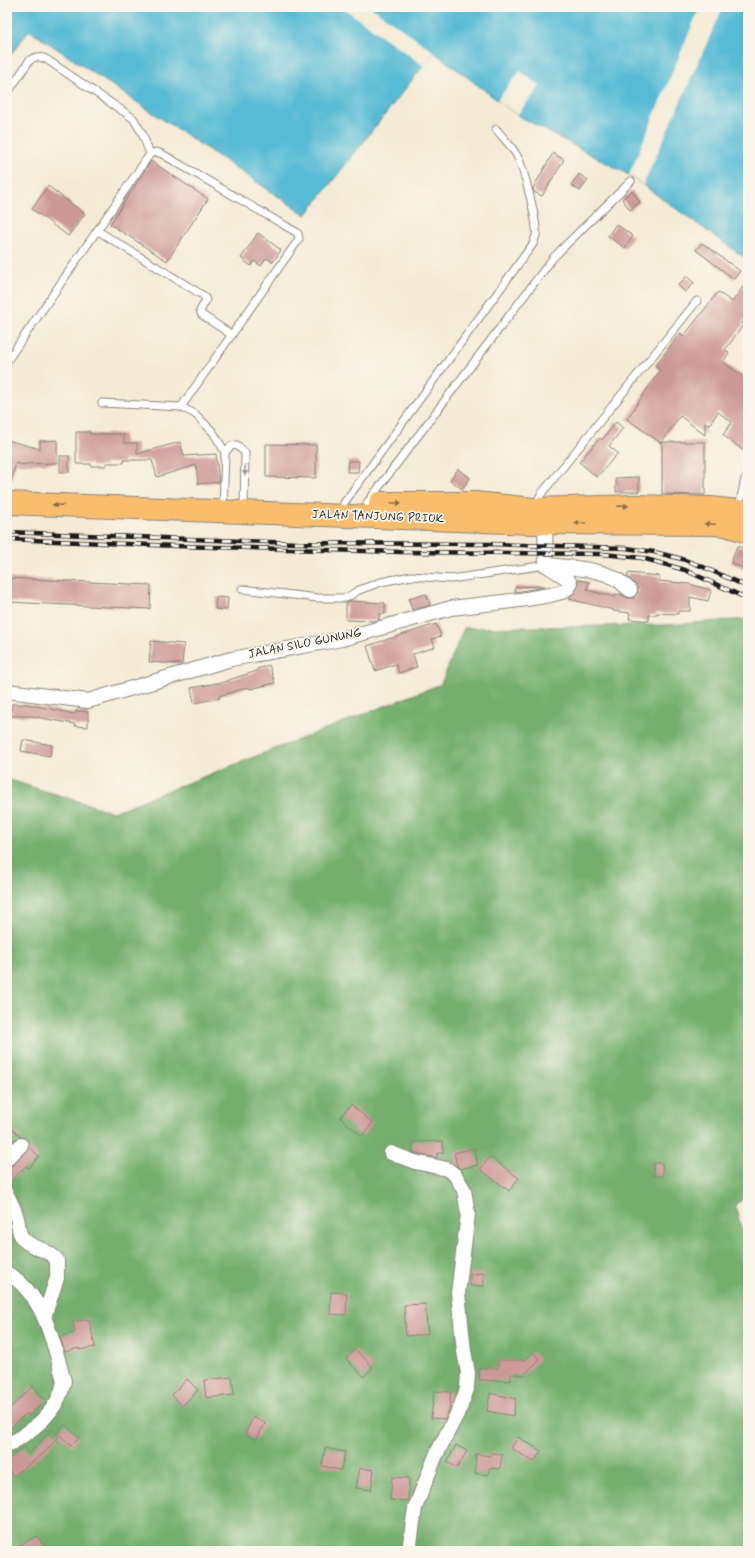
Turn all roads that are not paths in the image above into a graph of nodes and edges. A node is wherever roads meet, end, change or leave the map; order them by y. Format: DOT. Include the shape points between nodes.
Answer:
graph roads {
  1 [pos="7,94"];
  2 [pos="496,129"];
  3 [pos="150,154"];
  4 [pos="631,181"];
  5 [pos="98,231"];
  6 [pos="697,301"];
  7 [pos="232,335"];
  8 [pos="7,361"];
  9 [pos="102,403"];
  10 [pos="181,407"];
  11 [pos="225,452"];
  12 [pos="745,479"];
  13 [pos="7,488"];
  14 [pos="344,502"];
  15 [pos="7,503"];
  16 [pos="367,503"];
  17 [pos="234,505"];
  18 [pos="743,511"];
  19 [pos="537,518"];
  20 [pos="748,532"];
  21 [pos="546,565"];
  22 [pos="242,589"];
  23 [pos="630,590"];
  24 [pos="7,691"];
  25 [pos="21,1145"];
  26 [pos="390,1153"];
  27 [pos="7,1159"];
  28 [pos="7,1196"];
  29 [pos="7,1273"];
  30 [pos="44,1317"];
  31 [pos="7,1446"];
  32 [pos="408,1551"];
  1 -- 3 [label="lane" via="29,61 39,56 132,118 142,133"];
  2 -- 14 [label="lane" via="511,147 522,169 536,223 533,244"];
  3 -- 5 [label="lane"];
  3 -- 7 [label="lane" via="162,154 298,234 299,239"];
  4 -- 16 [label="lane" via="553,258"];
  5 -- 7 [label="lane" via="204,296 206,300 200,311 202,315"];
  5 -- 8 [label="lane"];
  6 -- 19 [label="lane" via="542,493"];
  7 -- 10 [label="lane"];
  9 -- 10 [label="lane"];
  10 -- 11 [label="lane" via="204,422"];
  11 -- 17 [label="lane"];
  11 -- 17 [label="lane, one-way" via="231,446 237,446 245,453"];
  12 -- 18 [label="lane"];
  13 -- 17 [label="highway, JALAN TANJUNG PRIOK"];
  14 -- 16 [label="highway, JALAN TANJUNG PRIOK"];
  14 -- 17 [label="highway, JALAN TANJUNG PRIOK"];
  17 -- 15 [label="highway, JALAN TANJUNG PRIOK, one-way"];
  16 -- 19 [label="highway, JALAN TANJUNG PRIOK, one-way" via="475,503"];
  17 -- 19 [label="highway, JALAN TANJUNG PRIOK"];
  19 -- 18 [label="highway, JALAN TANJUNG PRIOK, one-way" via="635,506"];
  20 -- 19 [label="highway, JALAN TANJUNG PRIOK, one-way" via="713,524"];
  19 -- 21 [label="street"];
  21 -- 22 [label="lane" via="451,579 411,576 381,582 346,598 318,598"];
  21 -- 23 [label="street" via="608,575"];
  21 -- 24 [label="street, JALAN SILO GUNUNG" via="567,578 570,583 566,589 550,596 452,608 342,639 231,659 88,701"];
  25 -- 27 [label="street"];
  26 -- 32 [label="street" via="447,1169 455,1175 464,1190 468,1214 458,1293 468,1389 414,1508"];
  28 -- 30 [label="street" via="17,1218 22,1238 52,1254 57,1260 57,1278"];
  29 -- 30 [label="street" via="25,1289"];
  30 -- 31 [label="street" via="64,1381 63,1387 53,1410 24,1436"];
}
